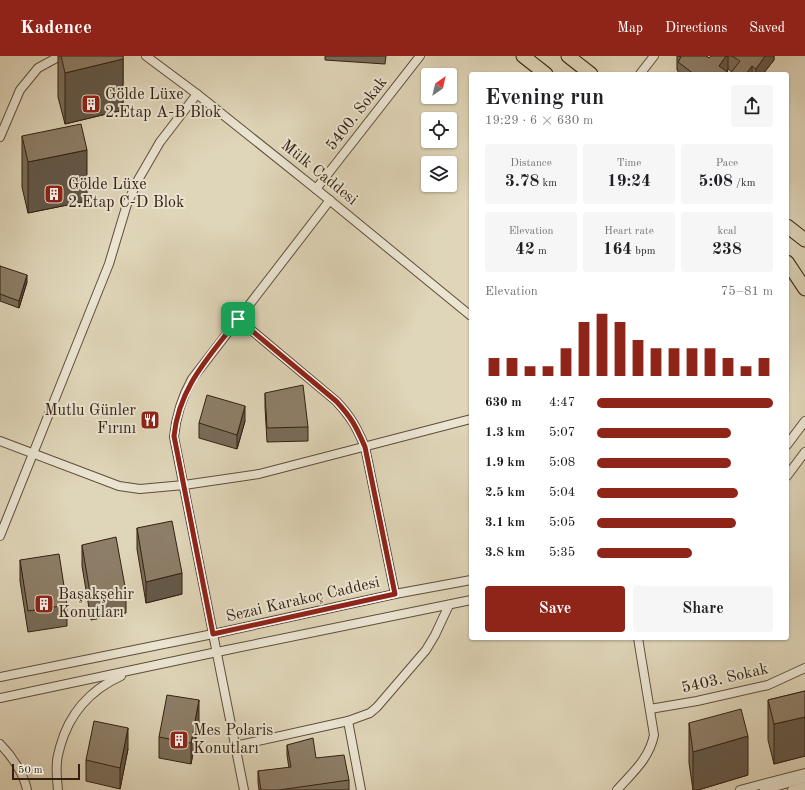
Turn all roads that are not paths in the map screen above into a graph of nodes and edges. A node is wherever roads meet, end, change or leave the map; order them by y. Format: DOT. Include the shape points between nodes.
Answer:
graph roads {
  1 [pos="60,56"];
  2 [pos="146,56"];
  3 [pos="420,56"];
  4 [pos="523,56"];
  5 [pos="568,56"];
  6 [pos="654,56"];
  7 [pos="543,72"];
  8 [pos="588,72"];
  9 [pos="642,72"];
  10 [pos="197,94"];
  11 [pos="0,137"];
  12 [pos="316,189"];
  13 [pos="330,200"];
  14 [pos="789,228"];
  15 [pos="805,240"];
  16 [pos="789,264"];
  17 [pos="789,265"];
  18 [pos="805,276"];
  19 [pos="805,289"];
  20 [pos="469,314"];
  21 [pos="238,319"];
  22 [pos="469,419"];
  23 [pos="805,421"];
  24 [pos="0,441"];
  25 [pos="789,442"];
  26 [pos="365,447"];
  27 [pos="805,452"];
  28 [pos="34,454"];
  29 [pos="789,473"];
  30 [pos="184,485"];
  31 [pos="0,536"];
  32 [pos="469,580"];
  33 [pos="395,594"];
  34 [pos="469,600"];
  35 [pos="449,605"];
  36 [pos="213,634"];
  37 [pos="638,640"];
  38 [pos="217,652"];
  39 [pos="805,668"];
  40 [pos="134,669"];
  41 [pos="0,677"];
  42 [pos="0,698"];
  43 [pos="650,709"];
  44 [pos="348,722"];
  45 [pos="0,744"];
  46 [pos="235,746"];
  47 [pos="805,773"];
  48 [pos="805,778"];
  49 [pos="805,786"];
  50 [pos="27,790"];
  51 [pos="58,790"];
  52 [pos="244,790"];
  53 [pos="361,790"];
  54 [pos="617,790"];
  55 [pos="740,790"];
  56 [pos="764,790"];
  57 [pos="792,790"];
  1 -- 11 [label="street" via="38,68 20,90"];
  2 -- 10 [label="street, Mülk Caddesi"];
  3 -- 12 [label="street, 5400. Sokak"];
  4 -- 7 [label="main road"];
  5 -- 8 [label="main road"];
  6 -- 9 [label="street"];
  10 -- 12 [label="street, Mülk Caddesi"];
  10 -- 28 [label="street" via="160,142 127,204 109,264"];
  12 -- 13 [label="street, Mülk Caddesi"];
  13 -- 20 [label="street, Mülk Caddesi"];
  13 -- 21 [label="street"];
  14 -- 15 [label="main road"];
  16 -- 18 [label="main road"];
  17 -- 19 [label="main road"];
  21 -- 26 [label="street" via="336,401 356,425"];
  21 -- 30 [label="street" via="192,379 179,409 174,436"];
  22 -- 26 [label="street"];
  23 -- 25 [label="street"];
  24 -- 28 [label="street"];
  26 -- 30 [label="street" via="259,474"];
  26 -- 33 [label="street"];
  27 -- 29 [label="street"];
  28 -- 30 [label="street" via="119,486 140,489"];
  28 -- 31 [label="street"];
  30 -- 36 [label="street"];
  32 -- 33 [label="street, Sezai Karakoç Caddesi"];
  33 -- 36 [label="street, Sezai Karakoç Caddesi"];
  34 -- 35 [label="street"];
  35 -- 38 [label="street"];
  35 -- 44 [label="street" via="426,650 377,707 370,713"];
  36 -- 38 [label="street"];
  36 -- 41 [label="street, Sezai Karakoç Caddesi"];
  37 -- 43 [label="street"];
  38 -- 40 [label="street"];
  38 -- 46 [label="street"];
  39 -- 43 [label="street, 5403. Sokak" via="768,685 697,702"];
  40 -- 42 [label="street"];
  40 -- 51 [label="street" via="107,682 76,710 64,735 57,761"];
  43 -- 54 [label="street" via="654,735 650,749 645,759"];
  44 -- 46 [label="street"];
  44 -- 53 [label="street"];
  45 -- 50 [label="street" via="19,770"];
  46 -- 52 [label="street"];
  47 -- 55 [label="street"];
  48 -- 56 [label="street"];
  49 -- 57 [label="street"];
}
